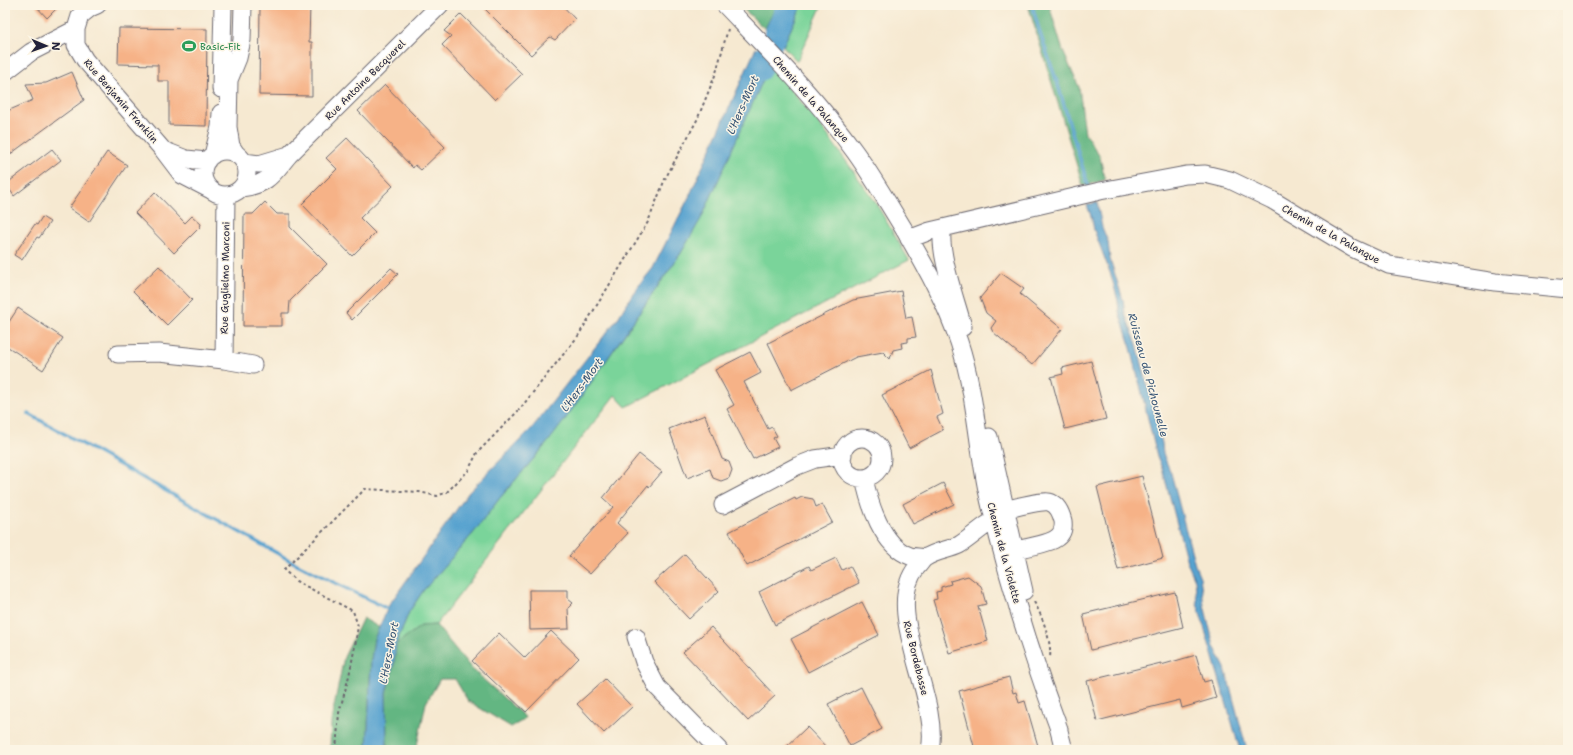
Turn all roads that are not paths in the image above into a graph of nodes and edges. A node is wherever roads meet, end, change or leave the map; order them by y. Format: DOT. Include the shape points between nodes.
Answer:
graph roads {
  1 [pos="223,5"];
  2 [pos="243,5"];
  3 [pos="440,5"];
  4 [pos="88,7"];
  5 [pos="732,12"];
  6 [pos="76,29"];
  7 [pos="5,72"];
  8 [pos="163,150"];
  9 [pos="289,155"];
  10 [pos="210,158"];
  11 [pos="241,158"];
  12 [pos="226,191"];
  13 [pos="943,228"];
  14 [pos="909,239"];
  15 [pos="924,263"];
  16 [pos="1568,289"];
  17 [pos="118,354"];
  18 [pos="224,360"];
  19 [pos="253,365"];
  20 [pos="968,373"];
  21 [pos="977,387"];
  22 [pos="843,455"];
  23 [pos="864,478"];
  24 [pos="723,505"];
  25 [pos="998,515"];
  26 [pos="958,546"];
  27 [pos="1006,549"];
  28 [pos="925,558"];
  29 [pos="636,637"];
  30 [pos="719,750"];
  31 [pos="930,750"];
  32 [pos="1064,750"];
  1 -- 10 [label="street" via="220,127"];
  2 -- 11 [label="street" via="242,40 229,80 228,127 231,146"];
  3 -- 9 [label="street, Rue Antoine Becquerel"];
  4 -- 6 [label="street" via="80,16"];
  5 -- 14 [label="street, Chemin de la Palanque" via="826,114 884,195"];
  6 -- 7 [label="street" via="31,52"];
  6 -- 8 [label="street, Rue Benjamin Franklin" via="76,45 85,60"];
  8 -- 10 [label="street, Rue Benjamin Franklin" via="186,159"];
  8 -- 12 [label="street, Rue Benjamin Franklin" via="182,175"];
  9 -- 11 [label="street, Rue Antoine Becquerel" via="259,164"];
  9 -- 12 [label="street, Rue Antoine Becquerel" via="268,179 256,187"];
  10 -- 11 [label="street" via="225,151"];
  10 -- 12 [label="street" via="204,171 205,181"];
  11 -- 12 [label="street" via="247,171 246,180"];
  12 -- 18 [label="street, Rue Guglielmo Marconi"];
  13 -- 14 [label="street, Chemin de la Palanque"];
  13 -- 16 [label="street, Chemin de la Palanque" via="1080,195 1186,175 1205,174 1230,180 1272,200 1352,248 1389,265 1496,282"];
  13 -- 21 [label="street, Chemin de la Violette" via="941,242"];
  14 -- 15 [label="street, Chemin de la Palanque"];
  15 -- 20 [label="street, Chemin de la Violette" via="950,318"];
  17 -- 18 [label="street" via="159,353"];
  18 -- 19 [label="street"];
  20 -- 21 [label="street, Chemin de la Violette"];
  20 -- 25 [label="street, Chemin de la Violette" via="984,473"];
  21 -- 25 [label="street, Chemin de la Violette"];
  22 -- 23 [label="street" via="845,468 850,474"];
  22 -- 23 [label="street" via="846,447 857,439 869,439 877,444 882,461 872,475"];
  22 -- 24 [label="street" via="815,459 797,466"];
  23 -- 28 [label="street" via="868,501 889,541 910,556"];
  25 -- 26 [label="street"];
  25 -- 27 [label="street, Chemin de la Violette"];
  25 -- 27 [label="street, Chemin de la Violette" via="1002,523 1011,530"];
  25 -- 27 [label="street" via="1041,502 1050,502 1061,514 1063,522 1060,535 1054,540"];
  26 -- 27 [label="street" via="972,544"];
  26 -- 28 [label="street"];
  27 -- 32 [label="street, Chemin de la Violette" via="1049,685"];
  28 -- 31 [label="street, Rue Bordebasse" via="907,585 905,598 906,618 931,718"];
  29 -- 30 [label="street" via="644,662 657,687"];
}
